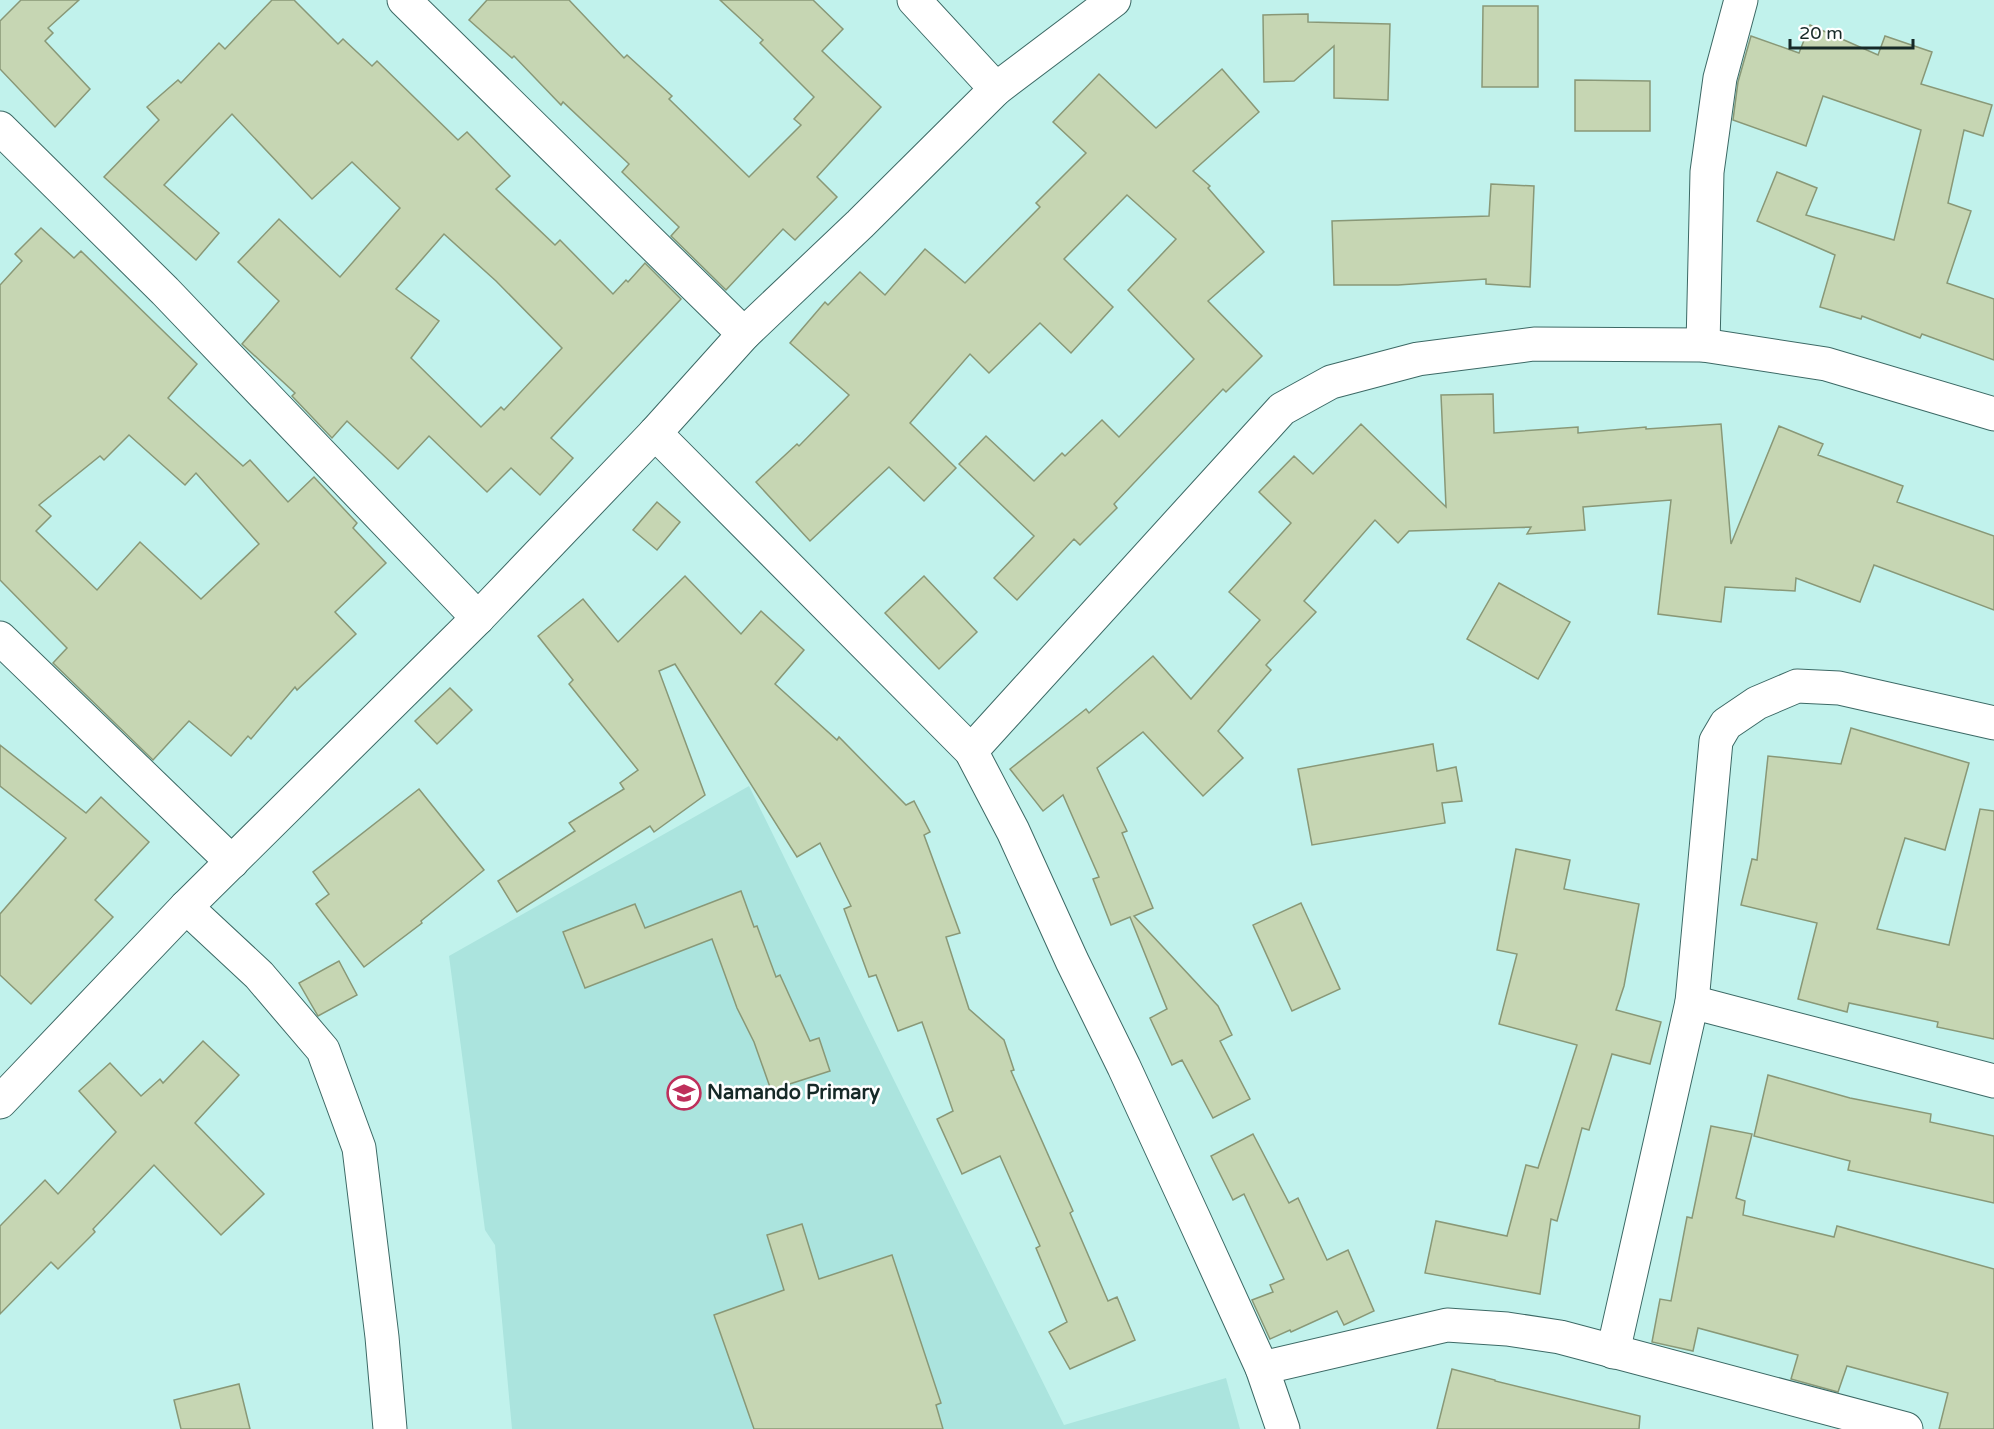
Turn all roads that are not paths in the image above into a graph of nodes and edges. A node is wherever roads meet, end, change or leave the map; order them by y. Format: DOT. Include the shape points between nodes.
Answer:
graph roads {
  1 [pos="404,0"];
  2 [pos="914,0"];
  3 [pos="1114,0"];
  4 [pos="1741,0"];
  5 [pos="996,89"];
  6 [pos="0,128"];
  7 [pos="744,334"];
  8 [pos="1703,345"];
  9 [pos="1994,414"];
  10 [pos="655,433"];
  11 [pos="478,618"];
  12 [pos="0,638"];
  13 [pos="1994,723"];
  14 [pos="970,751"];
  15 [pos="232,862"];
  16 [pos="186,907"];
  17 [pos="1692,1002"];
  18 [pos="1994,1081"];
  19 [pos="0,1102"];
  20 [pos="1613,1352"];
  21 [pos="1262,1368"];
  22 [pos="390,1429"];
  23 [pos="1283,1429"];
  24 [pos="1906,1429"];
  1 -- 7 [label="street"];
  2 -- 5 [label="street"];
  3 -- 5 [label="street"];
  4 -- 8 [label="street" via="1720,78 1707,172"];
  5 -- 7 [label="street"];
  6 -- 11 [label="street" via="165,291"];
  7 -- 10 [label="street"];
  8 -- 9 [label="street" via="1826,364"];
  8 -- 14 [label="street" via="1533,344 1418,359 1331,382 1282,409"];
  10 -- 11 [label="street"];
  10 -- 14 [label="street"];
  11 -- 15 [label="street"];
  12 -- 15 [label="street"];
  13 -- 17 [label="street" via="1839,688 1797,686 1757,704 1726,724 1716,741"];
  14 -- 21 [label="street" via="1013,831"];
  15 -- 16 [label="street"];
  16 -- 19 [label="street"];
  16 -- 22 [label="street" via="259,975 323,1050 359,1148"];
  17 -- 18 [label="street"];
  17 -- 20 [label="street"];
  20 -- 21 [label="street" via="1560,1337 1447,1325"];
  20 -- 24 [label="street"];
  21 -- 23 [label="street"];
}
